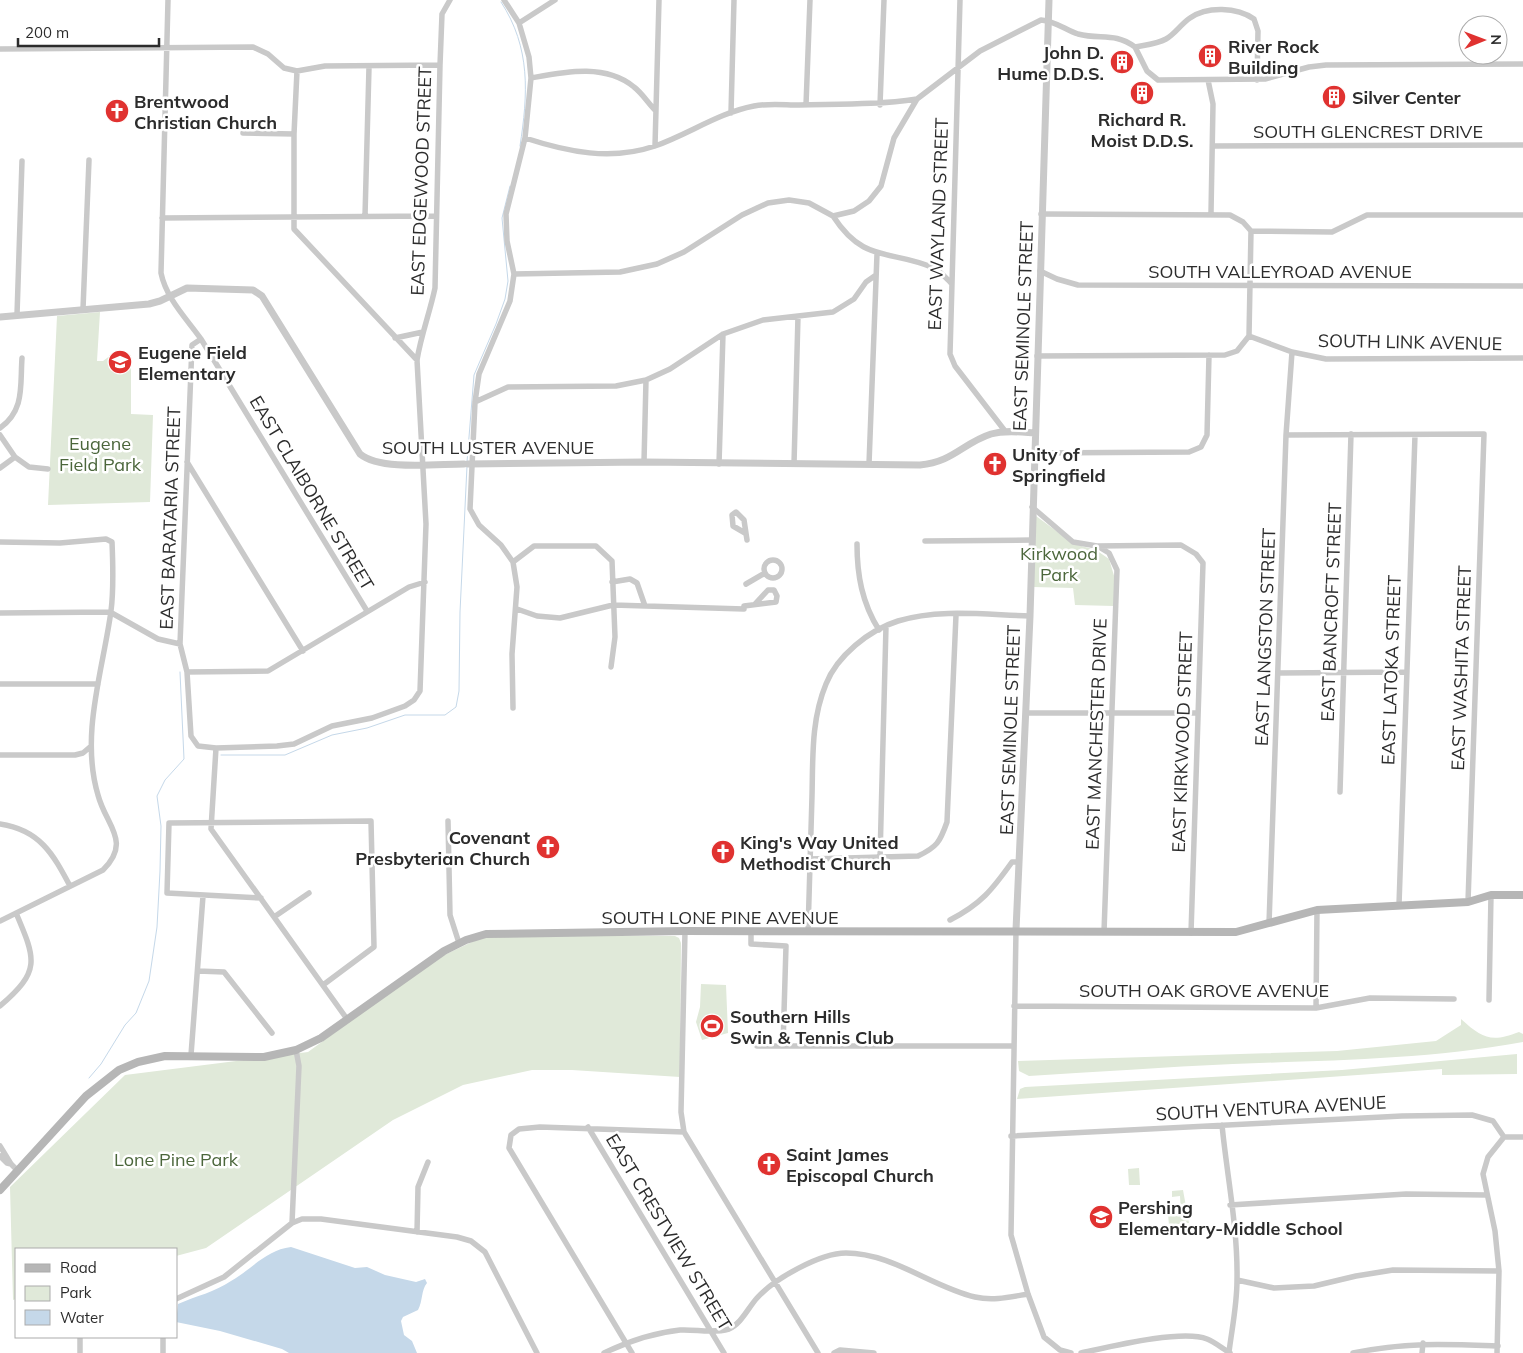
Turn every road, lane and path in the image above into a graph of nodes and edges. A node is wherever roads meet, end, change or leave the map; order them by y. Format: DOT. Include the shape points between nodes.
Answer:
graph roads {
  1 [pos="168,0"];
  2 [pos="450,0"];
  3 [pos="504,0"];
  4 [pos="555,0"];
  5 [pos="659,0"];
  6 [pos="734,0"];
  7 [pos="810,0"];
  8 [pos="884,0"];
  9 [pos="960,0"];
  10 [pos="1049,0"];
  11 [pos="1048,20"];
  12 [pos="519,24"];
  13 [pos="1135,47"];
  14 [pos="168,48"];
  15 [pos="0,49"];
  16 [pos="1523,64"];
  17 [pos="440,65"];
  18 [pos="958,66"];
  19 [pos="368,67"];
  20 [pos="297,72"];
  21 [pos="531,78"];
  22 [pos="1208,80"];
  23 [pos="1257,80"];
  24 [pos="917,99"];
  25 [pos="806,105"];
  26 [pos="880,105"];
  27 [pos="655,110"];
  28 [pos="730,113"];
  29 [pos="243,133"];
  30 [pos="294,134"];
  31 [pos="526,138"];
  32 [pos="1523,145"];
  33 [pos="655,146"];
  34 [pos="1213,146"];
  35 [pos="89,160"];
  36 [pos="22,161"];
  37 [pos="1211,213"];
  38 [pos="1041,214"];
  39 [pos="1523,215"];
  40 [pos="365,216"];
  41 [pos="436,216"];
  42 [pos="833,216"];
  43 [pos="162,218"];
  44 [pos="293,218"];
  45 [pos="1251,231"];
  46 [pos="877,254"];
  47 [pos="1040,271"];
  48 [pos="514,274"];
  49 [pos="876,275"];
  50 [pos="951,283"];
  51 [pos="1250,286"];
  52 [pos="1523,286"];
  53 [pos="170,296"];
  54 [pos="83,309"];
  55 [pos="17,315"];
  56 [pos="798,316"];
  57 [pos="0,317"];
  58 [pos="423,332"];
  59 [pos="723,334"];
  60 [pos="1249,336"];
  61 [pos="395,338"];
  62 [pos="201,339"];
  63 [pos="1292,352"];
  64 [pos="1209,355"];
  65 [pos="1037,356"];
  66 [pos="22,358"];
  67 [pos="1523,358"];
  68 [pos="417,360"];
  69 [pos="646,380"];
  70 [pos="474,402"];
  71 [pos="0,428"];
  72 [pos="1005,431"];
  73 [pos="1034,433"];
  74 [pos="1351,434"];
  75 [pos="0,435"];
  76 [pos="1415,435"];
  77 [pos="1286,436"];
  78 [pos="1034,453"];
  79 [pos="16,457"];
  80 [pos="187,462"];
  81 [pos="644,462"];
  82 [pos="422,464"];
  83 [pos="468,464"];
  84 [pos="719,464"];
  85 [pos="794,464"];
  86 [pos="870,464"];
  87 [pos="0,468"];
  88 [pos="48,469"];
  89 [pos="1032,507"];
  90 [pos="745,534"];
  91 [pos="747,540"];
  92 [pos="1032,540"];
  93 [pos="925,541"];
  94 [pos="0,542"];
  95 [pos="857,544"];
  96 [pos="1097,546"];
  97 [pos="513,562"];
  98 [pos="765,573"];
  99 [pos="425,582"];
  100 [pos="612,582"];
  101 [pos="746,584"];
  102 [pos="755,604"];
  103 [pos="613,606"];
  104 [pos="645,606"];
  105 [pos="517,609"];
  106 [pos="367,611"];
  107 [pos="110,612"];
  108 [pos="0,613"];
  109 [pos="956,614"];
  110 [pos="1030,616"];
  111 [pos="886,626"];
  112 [pos="879,630"];
  113 [pos="180,644"];
  114 [pos="303,651"];
  115 [pos="611,666"];
  116 [pos="187,672"];
  117 [pos="1406,672"];
  118 [pos="1279,673"];
  119 [pos="1344,673"];
  120 [pos="0,684"];
  121 [pos="98,684"];
  122 [pos="513,708"];
  123 [pos="1026,714"];
  124 [pos="1113,714"];
  125 [pos="1198,714"];
  126 [pos="90,747"];
  127 [pos="216,748"];
  128 [pos="0,755"];
  129 [pos="1340,792"];
  130 [pos="448,821"];
  131 [pos="0,824"];
  132 [pos="211,824"];
  133 [pos="810,858"];
  134 [pos="880,858"];
  135 [pos="1019,862"];
  136 [pos="70,886"];
  137 [pos="309,893"];
  138 [pos="1491,895"];
  139 [pos="1523,895"];
  140 [pos="203,896"];
  141 [pos="260,898"];
  142 [pos="1468,902"];
  143 [pos="1399,905"];
  144 [pos="1317,910"];
  145 [pos="16,913"];
  146 [pos="274,917"];
  147 [pos="950,920"];
  148 [pos="0,921"];
  149 [pos="1269,924"];
  150 [pos="1016,930"];
  151 [pos="685,931"];
  152 [pos="751,931"];
  153 [pos="808,932"];
  154 [pos="1104,932"];
  155 [pos="1191,933"];
  156 [pos="458,943"];
  157 [pos="198,971"];
  158 [pos="323,985"];
  159 [pos="1454,999"];
  160 [pos="1489,1000"];
  161 [pos="0,1006"];
  162 [pos="1014,1006"];
  163 [pos="1316,1008"];
  164 [pos="347,1019"];
  165 [pos="272,1033"];
  166 [pos="757,1046"];
  167 [pos="783,1046"];
  168 [pos="1014,1046"];
  169 [pos="296,1050"];
  170 [pos="191,1055"];
  171 [pos="1222,1125"];
  172 [pos="588,1128"];
  173 [pos="684,1132"];
  174 [pos="1011,1136"];
  175 [pos="1504,1137"];
  176 [pos="1523,1138"];
  177 [pos="0,1146"];
  178 [pos="3,1158"];
  179 [pos="428,1162"];
  180 [pos="18,1171"];
  181 [pos="0,1190"];
  182 [pos="1486,1195"];
  183 [pos="1230,1205"];
  184 [pos="292,1224"];
  185 [pos="417,1232"];
  186 [pos="1500,1271"];
  187 [pos="1237,1280"];
  188 [pos="775,1283"];
  189 [pos="1028,1294"];
  190 [pos="178,1298"];
  191 [pos="712,1332"];
  192 [pos="80,1338"];
  193 [pos="163,1338"];
  194 [pos="626,1343"];
  195 [pos="1422,1344"];
  196 [pos="1498,1350"];
  197 [pos="80,1353"];
  198 [pos="163,1353"];
  199 [pos="537,1353"];
  200 [pos="604,1353"];
  201 [pos="632,1353"];
  202 [pos="724,1353"];
  203 [pos="818,1353"];
  204 [pos="834,1353"];
  205 [pos="874,1353"];
  206 [pos="1071,1353"];
  207 [pos="1081,1353"];
  208 [pos="1230,1353"];
  209 [pos="1353,1353"];
  210 [pos="1422,1353"];
  1 -- 14 [label="street"];
  2 -- 17 [label="street, EAST EDGEWOOD STREET" via="442,14"];
  3 -- 12 [label="street"];
  4 -- 12 [label="street"];
  5 -- 27 [label="street"];
  6 -- 28 [label="street"];
  7 -- 25 [label="street"];
  8 -- 26 [label="street"];
  9 -- 18 [label="street, EAST WAYLAND STREET"];
  10 -- 11 [label="street, EAST SEMINOLE STREET"];
  11 -- 13 [label="street" via="1081,34 1123,38"];
  11 -- 18 [label="street" via="1034,22"];
  11 -- 38 [label="street, EAST SEMINOLE STREET"];
  12 -- 21 [label="street" via="529,57"];
  13 -- 22 [label="street" via="1147,71 1158,80"];
  13 -- 23 [label="street" via="1166,39 1202,12 1243,12 1254,19 1258,31"];
  14 -- 15 [label="street"];
  14 -- 20 [label="street" via="254,47 284,68"];
  14 -- 43 [label="street"];
  16 -- 23 [label="street" via="1326,65"];
  17 -- 19 [label="street"];
  17 -- 41 [label="street, EAST EDGEWOOD STREET"];
  18 -- 24 [label="street"];
  18 -- 50 [label="street, EAST WAYLAND STREET"];
  19 -- 20 [label="street" via="325,66"];
  19 -- 40 [label="street"];
  20 -- 30 [label="street"];
  21 -- 27 [label="street" via="568,71 612,75 633,86"];
  21 -- 31 [label="street"];
  22 -- 23 [label="street"];
  22 -- 34 [label="street" via="1213,104"];
  24 -- 26 [label="street"];
  24 -- 42 [label="street" via="894,138 880,186 869,201 854,211"];
  25 -- 26 [label="street"];
  25 -- 28 [label="street" via="755,106"];
  27 -- 33 [label="street"];
  28 -- 33 [label="street"];
  29 -- 30 [label="street"];
  30 -- 44 [label="street"];
  31 -- 33 [label="street" via="589,154"];
  31 -- 48 [label="street" via="506,214 507,241"];
  32 -- 34 [label="street, SOUTH GLENCREST DRIVE"];
  34 -- 37 [label="street"];
  35 -- 54 [label="street"];
  36 -- 55 [label="street"];
  37 -- 38 [label="street"];
  37 -- 45 [label="street" via="1230,214"];
  38 -- 47 [label="street, EAST SEMINOLE STREET"];
  39 -- 45 [label="street" via="1367,215 1332,232"];
  40 -- 41 [label="street"];
  40 -- 44 [label="street"];
  41 -- 58 [label="street, EAST EDGEWOOD STREET" via="435,288"];
  42 -- 46 [label="street" via="843,232"];
  42 -- 48 [label="street" via="809,203 789,200 768,203 742,215 684,252 656,264 620,272"];
  43 -- 44 [label="street"];
  43 -- 53 [label="street" via="161,273"];
  44 -- 61 [label="street" via="294,229"];
  45 -- 51 [label="street"];
  46 -- 49 [label="street"];
  46 -- 50 [label="street" via="936,268"];
  47 -- 51 [label="street, SOUTH VALLEYROAD AVENUE" via="1057,280 1078,285"];
  47 -- 65 [label="street, EAST SEMINOLE STREET"];
  48 -- 70 [label="street" via="510,301 479,374"];
  49 -- 56 [label="street" via="866,282 854,299 833,312"];
  49 -- 86 [label="street"];
  50 -- 72 [label="street, EAST WAYLAND STREET" via="950,354 955,366"];
  51 -- 52 [label="street, SOUTH VALLEYROAD AVENUE"];
  51 -- 60 [label="street"];
  53 -- 54 [label="street, SOUTH LUSTER AVENUE" via="148,304"];
  53 -- 62 [label="street"];
  53 -- 82 [label="street, SOUTH LUSTER AVENUE" via="187,288 253,290 262,296 360,454 374,462"];
  54 -- 55 [label="street, SOUTH LUSTER AVENUE"];
  55 -- 57 [label="street, SOUTH LUSTER AVENUE"];
  56 -- 59 [label="street" via="763,320"];
  56 -- 85 [label="street"];
  58 -- 61 [label="street"];
  58 -- 68 [label="street, EAST EDGEWOOD STREET"];
  59 -- 69 [label="street" via="670,369"];
  59 -- 84 [label="street"];
  60 -- 63 [label="street, SOUTH LINK AVENUE"];
  60 -- 64 [label="street" via="1236,351"];
  61 -- 68 [label="street"];
  62 -- 80 [label="street, EAST BARATARIA STREET" via="192,345"];
  62 -- 106 [label="street, EAST CLAIBORNE STREET"];
  63 -- 67 [label="street, SOUTH LINK AVENUE" via="1326,359"];
  63 -- 77 [label="street, EAST LANGSTON STREET"];
  64 -- 65 [label="street"];
  64 -- 78 [label="street" via="1207,435 1201,447 1189,452"];
  65 -- 73 [label="street, EAST SEMINOLE STREET"];
  66 -- 71 [label="street" via="18,406 10,421"];
  68 -- 82 [label="street, EAST EDGEWOOD STREET"];
  69 -- 70 [label="street" via="616,386 508,387"];
  69 -- 81 [label="street"];
  70 -- 83 [label="street"];
  72 -- 73 [label="street, SOUTH LUSTER AVENUE"];
  72 -- 86 [label="street, SOUTH LUSTER AVENUE" via="990,434 935,464"];
  73 -- 78 [label="street, EAST SEMINOLE STREET"];
  74 -- 76 [label="street"];
  74 -- 77 [label="street"];
  74 -- 119 [label="street, EAST BANCROFT STREET"];
  75 -- 79 [label="street"];
  76 -- 117 [label="street, EAST LATOKA STREET"];
  76 -- 142 [label="street, EAST WASHITA STREET" via="1484,434"];
  77 -- 118 [label="street, EAST LANGSTON STREET"];
  78 -- 89 [label="street, EAST SEMINOLE STREET"];
  79 -- 87 [label="street"];
  79 -- 88 [label="street" via="29,467"];
  80 -- 113 [label="street, EAST BARATARIA STREET"];
  80 -- 114 [label="street"];
  81 -- 83 [label="street, SOUTH LUSTER AVENUE"];
  81 -- 84 [label="street, SOUTH LUSTER AVENUE"];
  82 -- 83 [label="street, SOUTH LUSTER AVENUE"];
  82 -- 99 [label="street, EAST EDGEWOOD STREET"];
  83 -- 97 [label="street" via="470,510 479,525 501,545"];
  84 -- 85 [label="street, SOUTH LUSTER AVENUE"];
  85 -- 86 [label="street, SOUTH LUSTER AVENUE"];
  89 -- 92 [label="street, EAST SEMINOLE STREET"];
  89 -- 96 [label="street" via="1073,542"];
  90 -- 91 [label="street"];
  92 -- 93 [label="street"];
  92 -- 110 [label="street, EAST SEMINOLE STREET"];
  94 -- 107 [label="street" via="60,543 106,539 112,542"];
  95 -- 112 [label="street" via="861,588 868,612"];
  96 -- 124 [label="street, EAST MANCHESTER DRIVE" via="1109,554 1117,570"];
  96 -- 125 [label="street, EAST KIRKWOOD STREET" via="1181,545 1196,554 1202,563"];
  97 -- 100 [label="street" via="534,546 596,546 612,561"];
  97 -- 105 [label="street"];
  98 -- 101 [label="street"];
  99 -- 106 [label="street" via="409,587"];
  99 -- 127 [label="street, EAST EDGEWOOD STREET" via="420,692 414,700 372,718 332,726 294,744"];
  100 -- 103 [label="street"];
  100 -- 104 [label="street" via="630,579 638,583"];
  102 -- 104 [label="street" via="744,608"];
  103 -- 104 [label="street"];
  103 -- 105 [label="street" via="560,618 537,616"];
  103 -- 115 [label="street" via="615,637"];
  105 -- 122 [label="street" via="512,654"];
  106 -- 114 [label="street"];
  107 -- 108 [label="street"];
  107 -- 113 [label="street" via="158,639"];
  107 -- 121 [label="street"];
  109 -- 110 [label="street"];
  109 -- 111 [label="street" via="916,616"];
  109 -- 134 [label="street" via="948,822 934,848 918,856"];
  110 -- 123 [label="street, EAST SEMINOLE STREET"];
  111 -- 112 [label="street"];
  111 -- 134 [label="street"];
  112 -- 133 [label="street" via="868,635 845,656 826,682 814,719"];
  113 -- 116 [label="street, EAST BARATARIA STREET"];
  114 -- 116 [label="street" via="268,671"];
  116 -- 127 [label="street, EAST BARATARIA STREET" via="191,736 198,746"];
  117 -- 119 [label="street"];
  117 -- 143 [label="street, EAST LATOKA STREET"];
  118 -- 119 [label="street"];
  118 -- 149 [label="street, EAST LANGSTON STREET"];
  119 -- 129 [label="street, EAST BANCROFT STREET"];
  120 -- 121 [label="street"];
  121 -- 126 [label="street"];
  123 -- 124 [label="street"];
  123 -- 135 [label="street, EAST SEMINOLE STREET"];
  124 -- 125 [label="street"];
  124 -- 154 [label="street, EAST MANCHESTER DRIVE"];
  125 -- 155 [label="street, EAST KIRKWOOD STREET"];
  126 -- 128 [label="street" via="75,755"];
  126 -- 136 [label="street" via="97,795 118,843 114,859 103,870"];
  127 -- 132 [label="street"];
  130 -- 156 [label="street" via="450,916"];
  131 -- 136 [label="street" via="26,832 41,842 53,854"];
  132 -- 140 [label="street" via="169,823 167,893"];
  132 -- 141 [label="street" via="211,830"];
  132 -- 158 [label="street" via="371,821 374,947"];
  133 -- 134 [label="street"];
  133 -- 153 [label="street"];
  135 -- 147 [label="street" via="1012,862 995,887 973,908"];
  135 -- 150 [label="street, EAST SEMINOLE STREET"];
  136 -- 145 [label="street"];
  137 -- 146 [label="street"];
  138 -- 139 [label="main road, SOUTH LONE PINE AVENUE"];
  138 -- 142 [label="main road, SOUTH LONE PINE AVENUE"];
  138 -- 160 [label="street"];
  140 -- 141 [label="street"];
  140 -- 157 [label="street"];
  141 -- 146 [label="street"];
  142 -- 143 [label="main road, SOUTH LONE PINE AVENUE"];
  143 -- 144 [label="main road, SOUTH LONE PINE AVENUE"];
  144 -- 149 [label="main road, SOUTH LONE PINE AVENUE"];
  144 -- 163 [label="street"];
  145 -- 148 [label="street"];
  145 -- 161 [label="street" via="30,946 31,969 20,989"];
  146 -- 158 [label="street"];
  149 -- 155 [label="main road, SOUTH LONE PINE AVENUE" via="1236,932"];
  150 -- 153 [label="main road, SOUTH LONE PINE AVENUE"];
  150 -- 154 [label="main road, SOUTH LONE PINE AVENUE"];
  150 -- 162 [label="street, EAST SEMINOLE STREET"];
  151 -- 152 [label="main road, SOUTH LONE PINE AVENUE"];
  151 -- 156 [label="main road, SOUTH LONE PINE AVENUE" via="501,933"];
  151 -- 173 [label="street" via="681,1112"];
  152 -- 153 [label="main road, SOUTH LONE PINE AVENUE"];
  152 -- 167 [label="street" via="751,944 786,946"];
  154 -- 155 [label="main road, SOUTH LONE PINE AVENUE"];
  156 -- 164 [label="main road, SOUTH LONE PINE AVENUE"];
  157 -- 165 [label="street" via="224,972"];
  157 -- 170 [label="street"];
  158 -- 164 [label="street"];
  159 -- 163 [label="street, SOUTH OAK GROVE AVENUE" via="1370,998"];
  162 -- 163 [label="street, SOUTH OAK GROVE AVENUE"];
  162 -- 168 [label="street, EAST SEMINOLE STREET"];
  164 -- 169 [label="main road, SOUTH LONE PINE AVENUE" via="321,1038"];
  166 -- 167 [label="street"];
  167 -- 168 [label="street"];
  168 -- 174 [label="street, EAST SEMINOLE STREET"];
  169 -- 170 [label="main road, SOUTH LONE PINE AVENUE" via="264,1057"];
  169 -- 184 [label="street" via="299,1066"];
  170 -- 180 [label="main road, SOUTH LONE PINE AVENUE" via="151,1058 112,1075 86,1096"];
  171 -- 174 [label="street, SOUTH VENTURA AVENUE"];
  171 -- 175 [label="street, SOUTH VENTURA AVENUE" via="1472,1115 1493,1121"];
  171 -- 183 [label="street"];
  172 -- 173 [label="street"];
  172 -- 191 [label="street, EAST CRESTVIEW STREET"];
  172 -- 194 [label="street" via="519,1129 511,1135 509,1148"];
  173 -- 188 [label="street"];
  174 -- 189 [label="street, EAST SEMINOLE STREET" via="1010,1235"];
  175 -- 176 [label="street"];
  175 -- 182 [label="street" via="1488,1157 1483,1174"];
  177 -- 178 [label="street"];
  178 -- 180 [label="street"];
  179 -- 185 [label="street" via="418,1187"];
  180 -- 181 [label="main road, SOUTH LONE PINE AVENUE"];
  182 -- 183 [label="street" via="1406,1194"];
  182 -- 186 [label="street"];
  183 -- 187 [label="street" via="1236,1239"];
  184 -- 185 [label="street" via="302,1219 321,1219"];
  184 -- 190 [label="street" via="224,1277"];
  185 -- 199 [label="street" via="471,1241 485,1252"];
  186 -- 187 [label="street" via="1393,1270 1314,1286 1274,1288"];
  186 -- 196 [label="street"];
  187 -- 208 [label="street"];
  188 -- 189 [label="street" via="822,1256 846,1253 875,1258 974,1296 996,1299"];
  188 -- 191 [label="street" via="731,1328"];
  188 -- 203 [label="street"];
  189 -- 206 [label="street, EAST SEMINOLE STREET" via="1044,1337 1060,1350"];
  191 -- 194 [label="street" via="682,1330 656,1333"];
  191 -- 202 [label="street, EAST CRESTVIEW STREET"];
  192 -- 197 [label="street"];
  193 -- 198 [label="street"];
  194 -- 200 [label="street"];
  194 -- 201 [label="street"];
  195 -- 196 [label="street"];
  195 -- 209 [label="street" via="1390,1345"];
  195 -- 210 [label="street"];
  204 -- 205 [label="street" via="840,1350"];
  207 -- 208 [label="street" via="1187,1336 1206,1339"];
}
